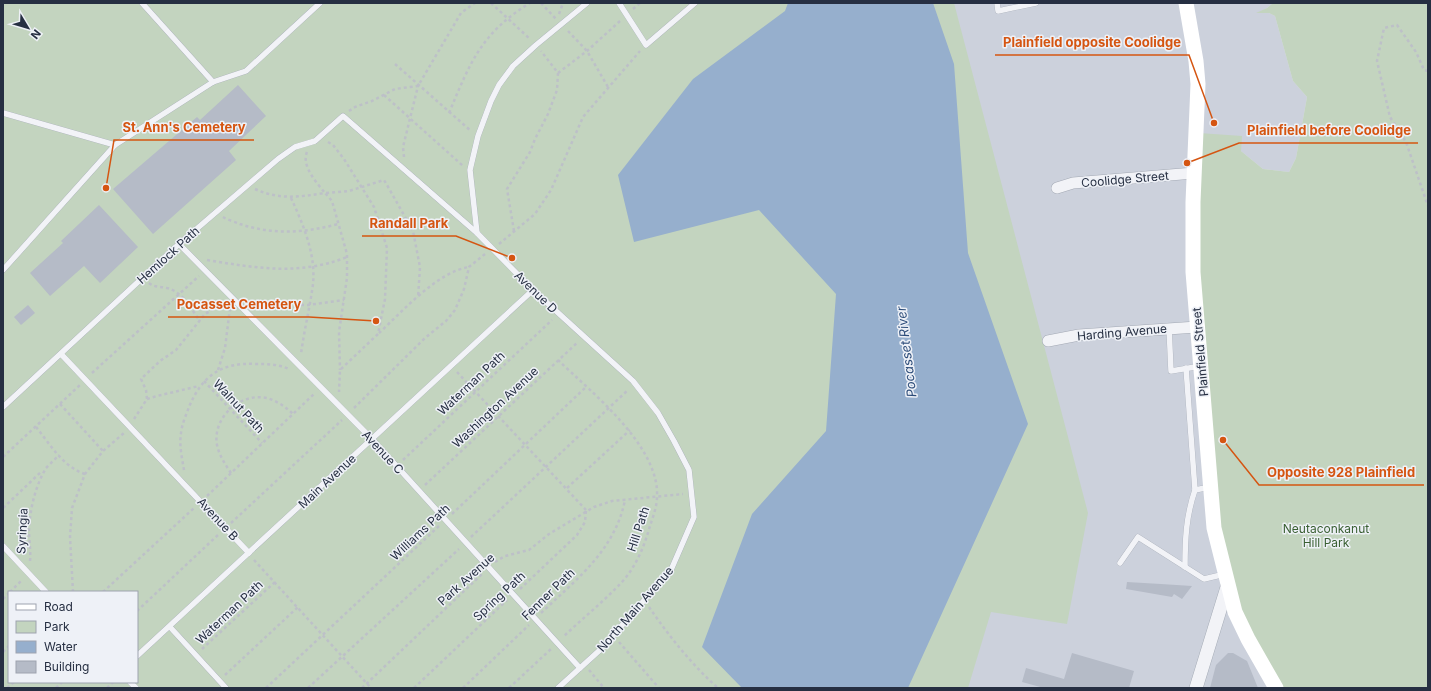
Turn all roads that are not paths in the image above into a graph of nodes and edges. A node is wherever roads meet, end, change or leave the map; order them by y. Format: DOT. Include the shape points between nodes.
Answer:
graph roads {
  1 [pos="142,3"];
  2 [pos="320,3"];
  3 [pos="587,3"];
  4 [pos="619,3"];
  5 [pos="695,3"];
  6 [pos="997,3"];
  7 [pos="1036,3"];
  8 [pos="1186,3"];
  9 [pos="213,82"];
  10 [pos="3,113"];
  11 [pos="343,116"];
  12 [pos="115,145"];
  13 [pos="1194,173"];
  14 [pos="1057,188"];
  15 [pos="477,234"];
  16 [pos="178,244"];
  17 [pos="3,270"];
  18 [pos="533,290"];
  19 [pos="1169,327"];
  20 [pos="1197,327"];
  21 [pos="1048,341"];
  22 [pos="61,354"];
  23 [pos="1194,367"];
  24 [pos="3,407"];
  25 [pos="1199,423"];
  26 [pos="372,439"];
  27 [pos="1208,457"];
  28 [pos="1193,459"];
  29 [pos="1211,487"];
  30 [pos="1195,490"];
  31 [pos="691,494"];
  32 [pos="3,546"];
  33 [pos="249,554"];
  34 [pos="1120,563"];
  35 [pos="1185,567"];
  36 [pos="1227,579"];
  37 [pos="45,591"];
  38 [pos="170,627"];
  39 [pos="138,655"];
  40 [pos="582,666"];
  41 [pos="226,688"];
  42 [pos="558,688"];
  43 [pos="1196,688"];
  44 [pos="1276,688"];
  1 -- 9 [label="lane"];
  2 -- 9 [label="lane" via="246,71"];
  3 -- 15 [label="lane" via="536,45 499,85 478,136 471,173"];
  4 -- 5 [label="lane" via="646,45"];
  6 -- 7 [label="lane" via="998,11"];
  8 -- 13 [label="main road, Plainfield Street" via="1198,84"];
  9 -- 12 [label="lane"];
  10 -- 12 [label="lane"];
  11 -- 15 [label="lane, Avenue D"];
  11 -- 16 [label="lane, Hemlock Path" via="315,141 296,147"];
  12 -- 17 [label="lane"];
  13 -- 14 [label="street, Coolidge Street" via="1073,183"];
  13 -- 20 [label="main road, Plainfield Street" via="1193,250"];
  15 -- 18 [label="lane, Avenue D"];
  16 -- 22 [label="lane, Hemlock Path"];
  16 -- 26 [label="lane, Avenue C" via="233,303"];
  18 -- 26 [label="lane, Main Avenue"];
  18 -- 31 [label="lane, Avenue D" via="633,381 658,413 689,470"];
  19 -- 20 [label="street, Harding Avenue"];
  19 -- 21 [label="street, Harding Avenue" via="1079,334"];
  19 -- 23 [label="lane" via="1171,370"];
  20 -- 23 [label="main road, Plainfield Street"];
  22 -- 24 [label="lane, Hemlock Path"];
  22 -- 33 [label="lane, Avenue B"];
  23 -- 25 [label="main road, Plainfield Street"];
  25 -- 27 [label="main road, Plainfield Street"];
  25 -- 28 [label="lane"];
  26 -- 33 [label="lane, Main Avenue"];
  26 -- 40 [label="lane, Avenue C" via="557,643"];
  27 -- 28 [label="lane"];
  27 -- 29 [label="main road, Plainfield Street"];
  28 -- 30 [label="lane"];
  29 -- 30 [label="lane"];
  29 -- 36 [label="main road, Plainfield Street" via="1214,528"];
  30 -- 35 [label="lane" via="1188,509"];
  31 -- 40 [label="lane, North Main Avenue" via="694,517 671,570 613,636"];
  32 -- 37 [label="lane"];
  33 -- 38 [label="lane, Main Avenue"];
  34 -- 35 [label="lane" via="1138,537"];
  35 -- 36 [label="lane" via="1204,579"];
  36 -- 43 [label="street"];
  36 -- 44 [label="main road, Plainfield Street" via="1236,612 1248,639"];
  38 -- 39 [label="lane, Main Avenue"];
  38 -- 41 [label="lane"];
  40 -- 42 [label="lane, North Main Avenue"];
}
